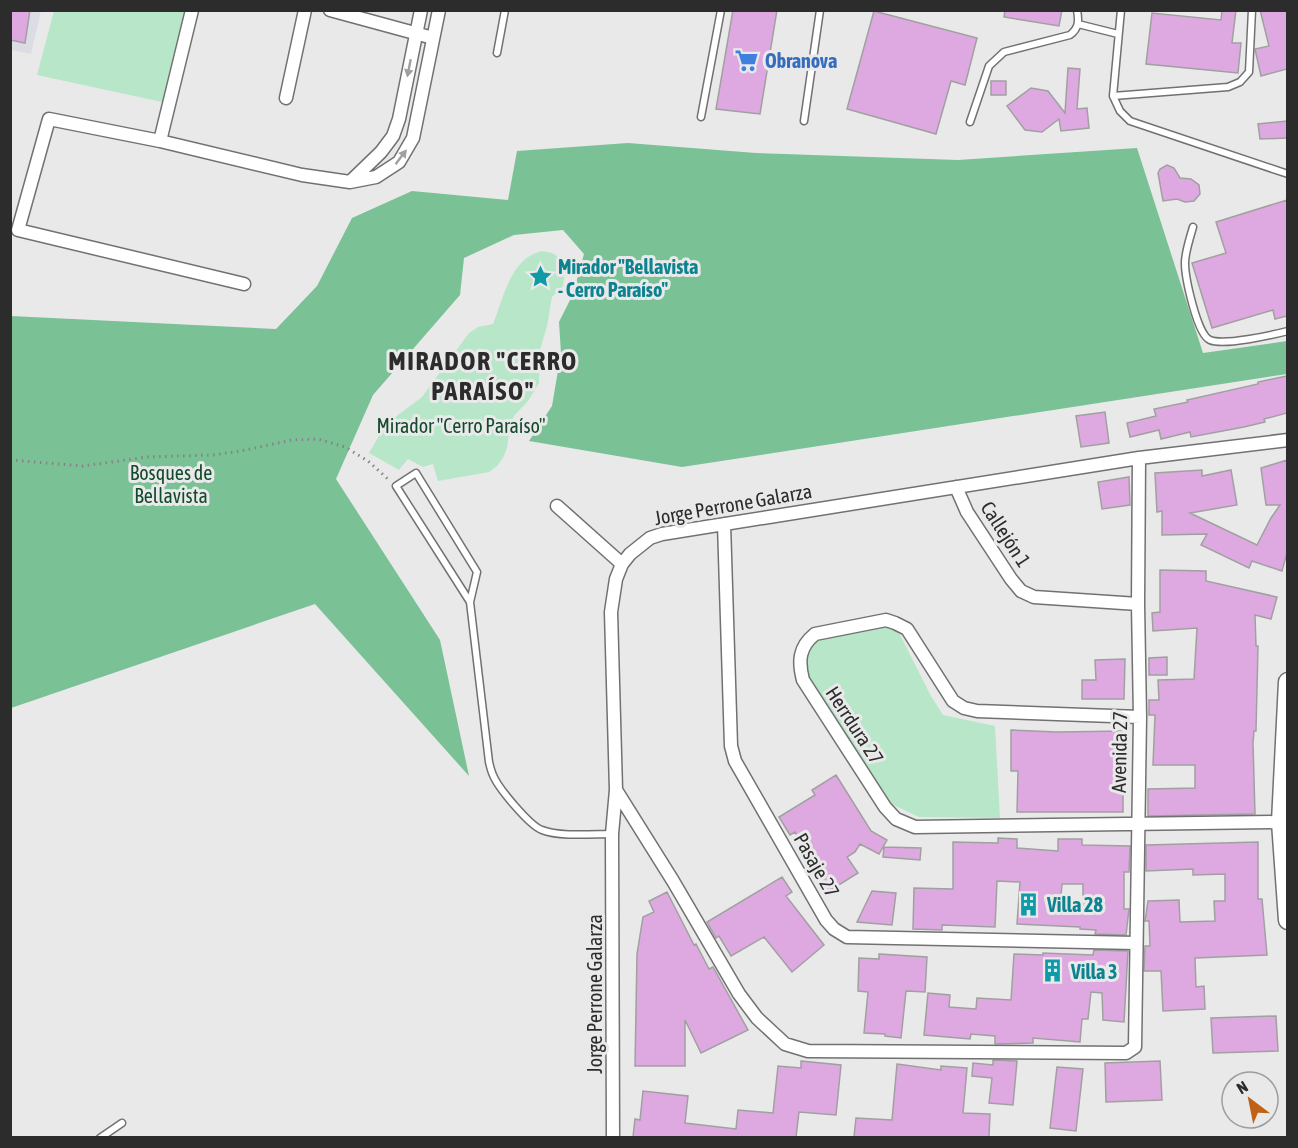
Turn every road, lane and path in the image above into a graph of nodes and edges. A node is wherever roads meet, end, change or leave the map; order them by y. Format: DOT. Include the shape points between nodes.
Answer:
graph roads {
  1 [pos="192,10"];
  2 [pos="305,10"];
  3 [pos="330,10"];
  4 [pos="421,10"];
  5 [pos="439,10"];
  6 [pos="506,10"];
  7 [pos="721,10"];
  8 [pos="820,10"];
  9 [pos="1077,10"];
  10 [pos="1121,10"];
  11 [pos="1252,10"];
  12 [pos="1078,24"];
  13 [pos="416,33"];
  14 [pos="1118,34"];
  15 [pos="433,38"];
  16 [pos="497,53"];
  17 [pos="1113,96"];
  18 [pos="286,98"];
  19 [pos="701,117"];
  20 [pos="804,121"];
  21 [pos="970,122"];
  22 [pos="160,141"];
  23 [pos="1287,174"];
  24 [pos="350,182"];
  25 [pos="1193,227"];
  26 [pos="244,284"];
  27 [pos="1287,331"];
  28 [pos="1287,440"];
  29 [pos="1139,458"];
  30 [pos="10,460"];
  31 [pos="396,486"];
  32 [pos="956,487"];
  33 [pos="557,506"];
  34 [pos="724,524"];
  35 [pos="622,564"];
  36 [pos="470,602"];
  37 [pos="1138,604"];
  38 [pos="1287,682"];
  39 [pos="1140,717"];
  40 [pos="616,790"];
  41 [pos="1281,822"];
  42 [pos="1137,825"];
  43 [pos="612,834"];
  44 [pos="1287,920"];
  45 [pos="1136,943"];
  46 [pos="122,1123"];
  47 [pos="100,1137"];
  48 [pos="613,1137"];
  1 -- 22 [label="street"];
  2 -- 18 [label="street"];
  3 -- 13 [label="street"];
  4 -- 13 [label="street"];
  5 -- 15 [label="street"];
  6 -- 16 [label="lane"];
  7 -- 19 [label="lane"];
  8 -- 20 [label="lane"];
  9 -- 12 [label="lane"];
  10 -- 14 [label="lane"];
  11 -- 17 [label="lane" via="1249,72 1240,82 1228,87"];
  12 -- 14 [label="lane"];
  12 -- 21 [label="lane" via="1070,35 1004,52 989,66"];
  13 -- 15 [label="street"];
  13 -- 24 [label="street, one-way" via="393,136"];
  14 -- 17 [label="lane"];
  24 -- 15 [label="street, one-way" via="376,177 399,162 413,138"];
  17 -- 23 [label="lane" via="1130,121"];
  22 -- 24 [label="street" via="302,175"];
  22 -- 26 [label="street" via="49,119 18,230"];
  25 -- 27 [label="lane" via="1185,261 1186,277 1205,336 1211,341 1256,339"];
  28 -- 29 [label="street, Jorge Perrone Galarza"];
  29 -- 32 [label="street, Jorge Perrone Galarza"];
  29 -- 37 [label="street, Avenida 27"];
  30 -- 31 [label="path" via="83,466 147,457 213,455 318,439 360,456"];
  31 -- 36 [label="lane"];
  31 -- 36 [label="lane" via="416,473 477,572"];
  32 -- 34 [label="street, Jorge Perrone Galarza"];
  32 -- 37 [label="street, Callejón 1" via="967,512 1021,591 1034,597"];
  33 -- 35 [label="street"];
  34 -- 35 [label="street, Jorge Perrone Galarza" via="650,538"];
  34 -- 45 [label="street, Pasaje 27" via="731,746 735,761 825,920 847,937"];
  35 -- 40 [label="street, Jorge Perrone Galarza" via="611,612"];
  36 -- 43 [label="lane" via="489,762 498,785 541,830"];
  37 -- 39 [label="street, Avenida 27"];
  38 -- 41 [label="main road"];
  39 -- 42 [label="street, Avenida 27"];
  39 -- 42 [label="street, Herrdura 27" via="964,708 953,701 907,629 886,620 815,634 807,640 800,655 803,680 896,819 924,828"];
  40 -- 43 [label="street, Jorge Perrone Galarza"];
  40 -- 45 [label="street, Avenida 27" via="739,994 757,1018 785,1044 808,1051 1126,1053 1135,1047"];
  41 -- 42 [label="street, Herrdura 27"];
  41 -- 44 [label="main road"];
  42 -- 45 [label="street, Avenida 27"];
  43 -- 48 [label="street, Jorge Perrone Galarza"];
  46 -- 47 [label="lane"];
}
